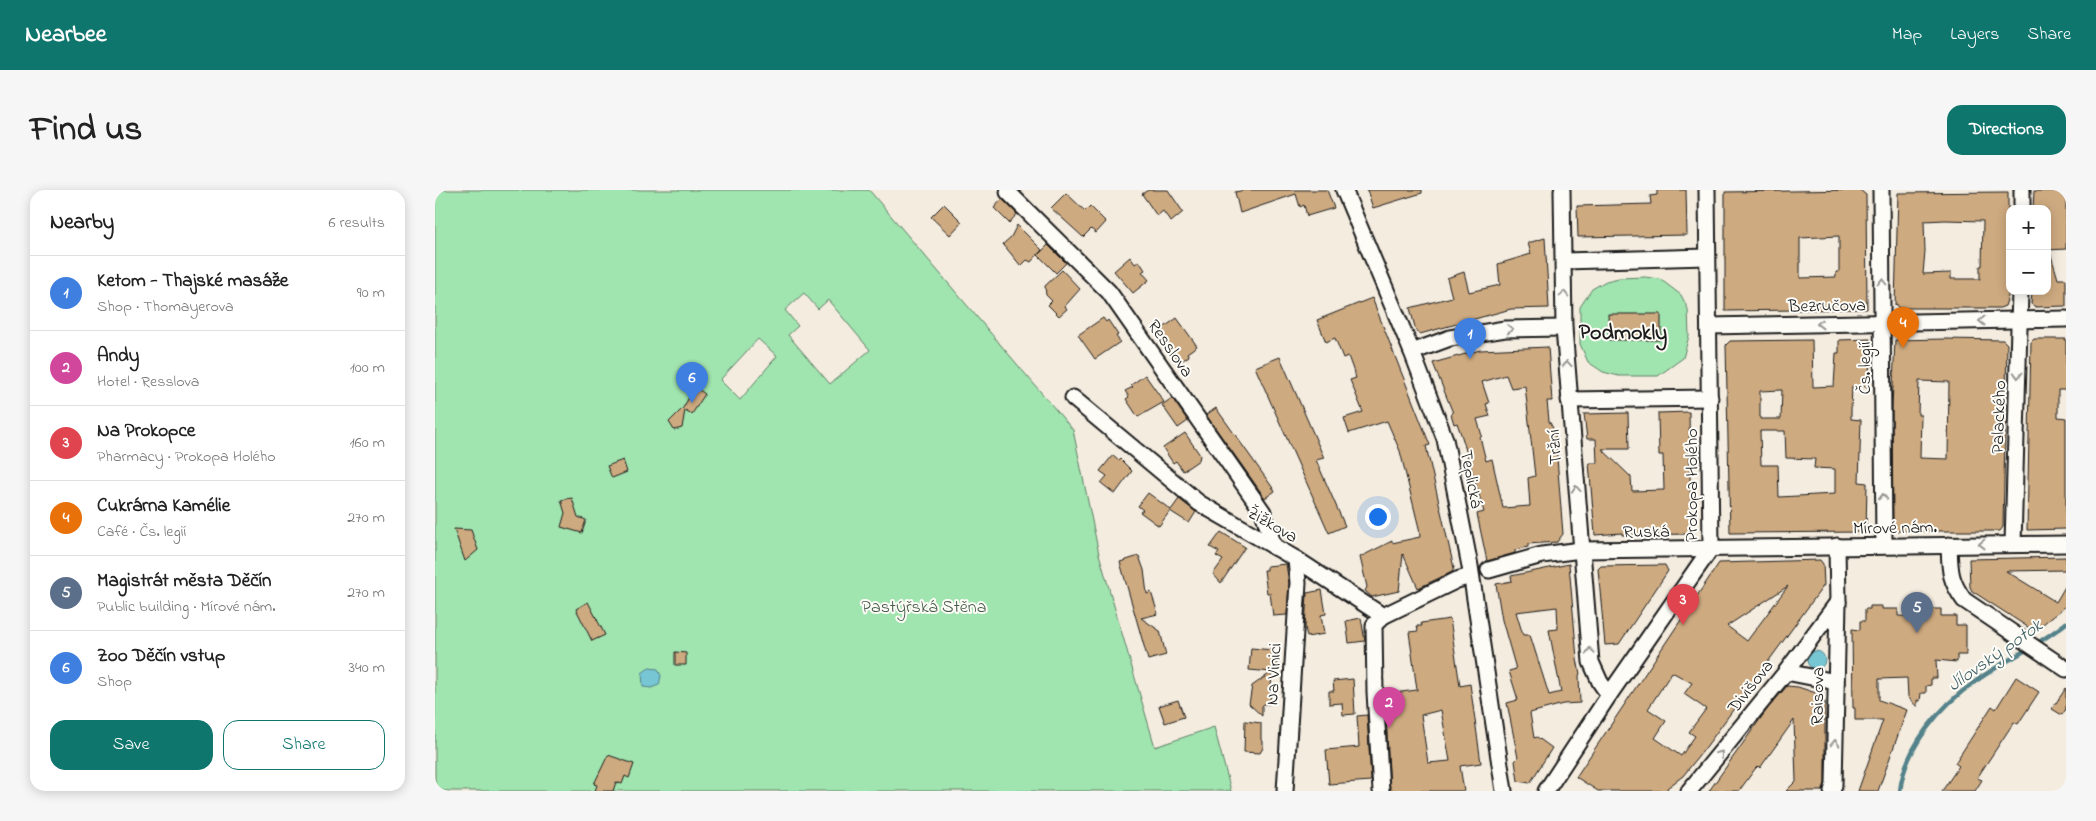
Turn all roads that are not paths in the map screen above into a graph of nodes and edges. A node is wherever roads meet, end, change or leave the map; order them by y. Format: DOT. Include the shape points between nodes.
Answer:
graph roads {
  1 [pos="1344,190"];
  2 [pos="1563,190"];
  3 [pos="1707,190"];
  4 [pos="1881,190"];
  5 [pos="2022,190"];
  6 [pos="1008,192"];
  7 [pos="2021,205"];
  8 [pos="1707,257"];
  9 [pos="1564,261"];
  10 [pos="2020,295"];
  11 [pos="2066,319"];
  12 [pos="2019,320"];
  13 [pos="1882,323"];
  14 [pos="1709,326"];
  15 [pos="1564,328"];
  16 [pos="1412,352"];
  17 [pos="1073,398"];
  18 [pos="1710,398"];
  19 [pos="1569,400"];
  20 [pos="2013,544"];
  21 [pos="2066,544"];
  22 [pos="1884,545"];
  23 [pos="1949,545"];
  24 [pos="1837,546"];
  25 [pos="1274,547"];
  26 [pos="1711,548"];
  27 [pos="1581,550"];
  28 [pos="1296,559"];
  29 [pos="1489,570"];
  30 [pos="1471,576"];
  31 [pos="1838,602"];
  32 [pos="1383,616"];
  33 [pos="2066,669"];
  34 [pos="1786,672"];
  35 [pos="1836,682"];
  36 [pos="1609,695"];
  37 [pos="1285,791"];
  38 [pos="1381,791"];
  39 [pos="1504,791"];
  40 [pos="1546,791"];
  41 [pos="1689,791"];
  42 [pos="1832,791"];
  1 -- 16 [label="street, Teplická"];
  2 -- 9 [label="street, Tržní"];
  3 -- 8 [label="street, Prokopa Holého"];
  13 -- 4 [label="street, Čs. legií, one-way"];
  5 -- 7 [label="street"];
  6 -- 25 [label="street, Resslova" via="1109,292 1263,512"];
  8 -- 9 [label="street"];
  8 -- 14 [label="street, Prokopa Holého"];
  15 -- 9 [label="street, Tržní, one-way"];
  10 -- 12 [label="street, Palackého"];
  11 -- 12 [label="street, Bezručova"];
  12 -- 13 [label="street, Bezručova, one-way"];
  12 -- 20 [label="street, Palackého, one-way"];
  13 -- 14 [label="street, Bezručova, one-way"];
  22 -- 13 [label="street, Čs. legií, one-way"];
  14 -- 18 [label="street, Prokopa Holého"];
  16 -- 15 [label="street, one-way" via="1450,338 1505,329"];
  19 -- 15 [label="street, Tržní, one-way"];
  16 -- 30 [label="street, Teplická" via="1445,439"];
  17 -- 25 [label="street, Žižkova" via="1199,503"];
  18 -- 19 [label="street"];
  18 -- 26 [label="street, Prokopa Holého"];
  27 -- 19 [label="street, Tržní, one-way"];
  20 -- 21 [label="street"];
  20 -- 23 [label="street, one-way"];
  22 -- 23 [label="street, Mírové nám."];
  22 -- 24 [label="street, Mírové nám."];
  23 -- 33 [label="street, Mírové nám." via="1950,576 1964,600"];
  24 -- 26 [label="street, Ruská"];
  24 -- 31 [label="street, Mírové nám."];
  25 -- 28 [label="street, Žižkova"];
  26 -- 27 [label="street, Ruská"];
  26 -- 36 [label="street, Prokopa Holého"];
  27 -- 29 [label="street, Ruská" via="1541,555"];
  36 -- 27 [label="street, Tržní, one-way" via="1599,682 1591,662"];
  28 -- 32 [label="street, Žižkova"];
  28 -- 37 [label="street, Na Vinici" via="1298,583"];
  30 -- 32 [label="street"];
  30 -- 39 [label="street, Teplická"];
  31 -- 34 [label="street, Divišova"];
  31 -- 35 [label="street, Raisova"];
  32 -- 38 [label="street" via="1375,625 1374,634"];
  34 -- 35 [label="street"];
  41 -- 34 [label="street, Divišova, one-way"];
  42 -- 35 [label="street, Raisova, one-way"];
  36 -- 40 [label="street, Prokopa Holého"];
}
